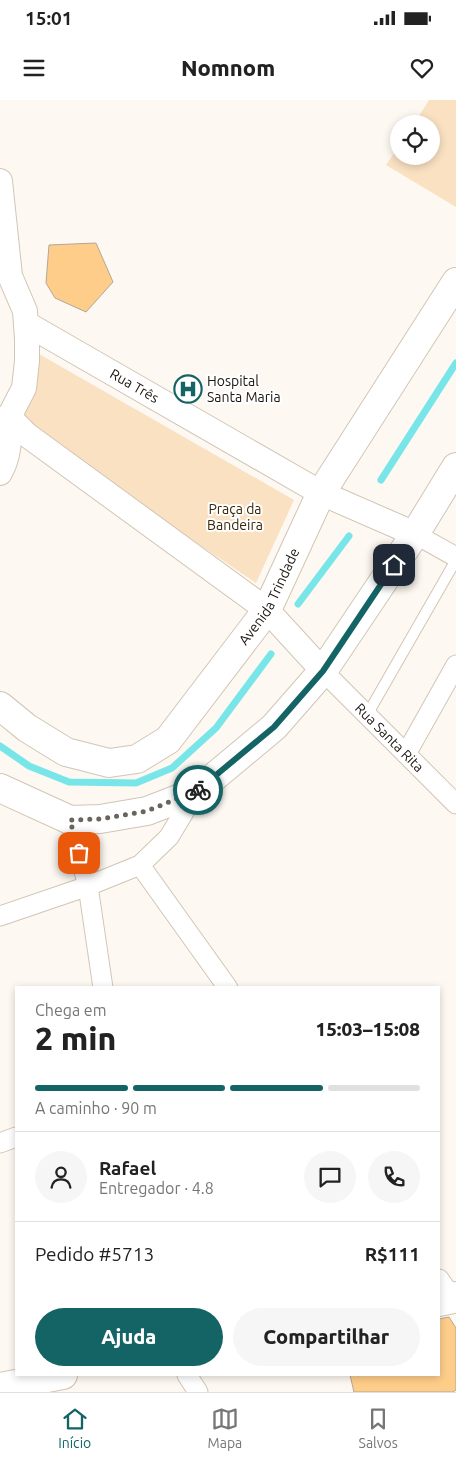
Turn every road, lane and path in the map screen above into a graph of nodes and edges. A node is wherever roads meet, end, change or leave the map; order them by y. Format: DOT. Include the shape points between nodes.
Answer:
graph roads {
  1 [pos="0,181"];
  2 [pos="456,282"];
  3 [pos="0,288"];
  4 [pos="24,313"];
  5 [pos="5,418"];
  6 [pos="456,467"];
  7 [pos="0,473"];
  8 [pos="321,493"];
  9 [pos="415,534"];
  10 [pos="456,558"];
  11 [pos="266,610"];
  12 [pos="456,665"];
  13 [pos="323,671"];
  14 [pos="0,706"];
  15 [pos="367,715"];
  16 [pos="406,754"];
  17 [pos="0,788"];
  18 [pos="196,792"];
  19 [pos="456,804"];
  20 [pos="70,820"];
  21 [pos="140,865"];
  22 [pos="88,886"];
  23 [pos="0,916"];
  24 [pos="103,986"];
  25 [pos="227,986"];
  26 [pos="15,1137"];
  27 [pos="0,1143"];
  28 [pos="58,1376"];
  29 [pos="188,1376"];
  30 [pos="0,1387"];
  31 [pos="198,1392"];
  1 -- 4 [label="street" via="10,276"];
  2 -- 8 [label="main road, Avenida Trindade"];
  3 -- 4 [label="street, Rua Três" via="10,291"];
  4 -- 5 [label="street" via="27,361 24,388"];
  4 -- 8 [label="street, Rua Três"];
  5 -- 7 [label="street" via="10,434 8,455"];
  5 -- 11 [label="street"];
  6 -- 9 [label="main road"];
  8 -- 9 [label="street, Rua Três"];
  8 -- 11 [label="main road, Avenida Trindade"];
  9 -- 10 [label="street"];
  9 -- 13 [label="main road"];
  10 -- 15 [label="lane"];
  11 -- 13 [label="street"];
  11 -- 14 [label="main road, Avenida Trindade" via="168,740 137,760 108,763 66,752 27,728"];
  12 -- 16 [label="street"];
  13 -- 15 [label="street, Rua Santa Rita"];
  13 -- 18 [label="main road" via="274,727"];
  15 -- 16 [label="street, Rua Santa Rita"];
  16 -- 19 [label="street, Rua Santa Rita"];
  17 -- 20 [label="main road"];
  18 -- 20 [label="main road" via="147,811"];
  18 -- 21 [label="street" via="169,837"];
  20 -- 22 [label="street"];
  21 -- 22 [label="street"];
  21 -- 25 [label="street"];
  22 -- 23 [label="street"];
  22 -- 24 [label="street"];
  26 -- 27 [label="street"];
  28 -- 30 [label="main road"];
  29 -- 31 [label="street"];
}
